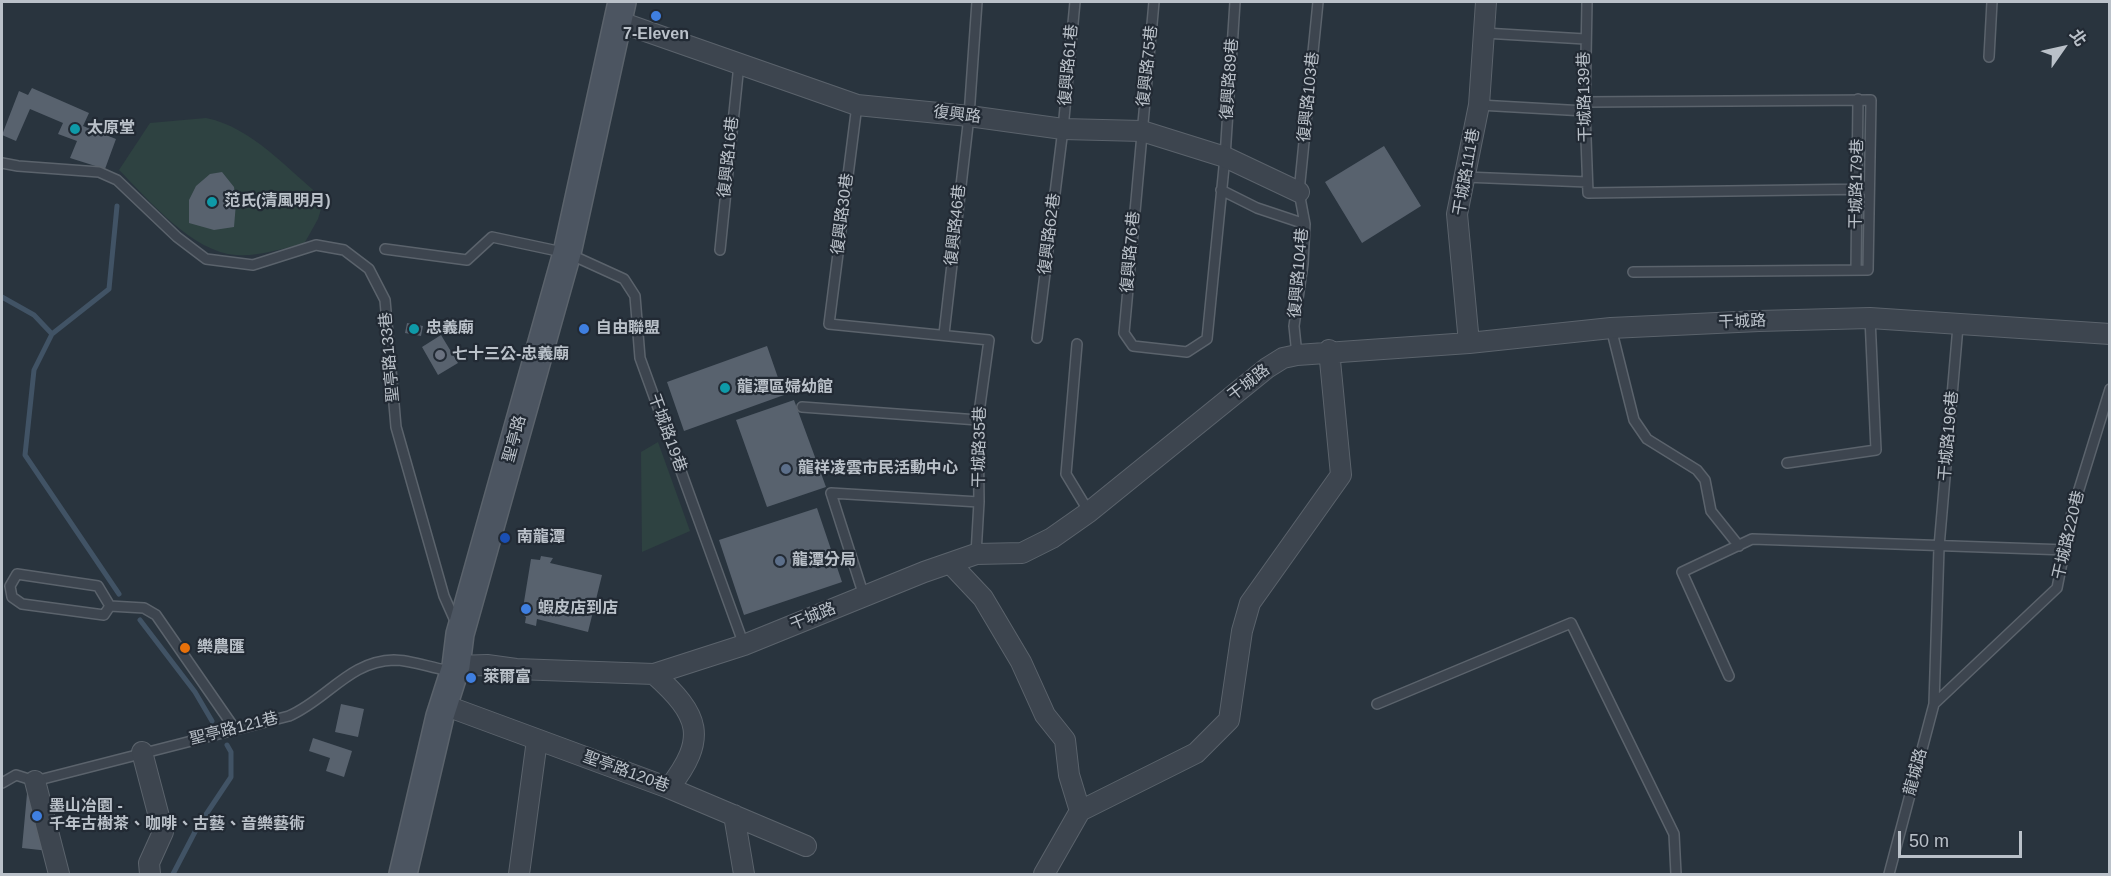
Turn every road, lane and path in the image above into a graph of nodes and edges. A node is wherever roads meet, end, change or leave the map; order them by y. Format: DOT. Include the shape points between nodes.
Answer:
graph roads {
  1 [pos="977,2"];
  2 [pos="1075,2"];
  3 [pos="1154,2"];
  4 [pos="1235,2"];
  5 [pos="1318,2"];
  6 [pos="1486,2"];
  7 [pos="1587,2"];
  8 [pos="1992,2"];
  9 [pos="620,11"];
  10 [pos="1484,33"];
  11 [pos="1585,39"];
  12 [pos="1989,57"];
  13 [pos="739,64"];
  14 [pos="1858,99"];
  15 [pos="858,105"];
  16 [pos="1479,105"];
  17 [pos="1585,106"];
  18 [pos="969,116"];
  19 [pos="1063,129"];
  20 [pos="1142,131"];
  21 [pos="1225,157"];
  22 [pos="2,163"];
  23 [pos="1465,177"];
  24 [pos="1587,182"];
  25 [pos="1857,188"];
  26 [pos="1869,189"];
  27 [pos="1221,190"];
  28 [pos="1299,192"];
  29 [pos="1305,224"];
  30 [pos="385,249"];
  31 [pos="720,250"];
  32 [pos="567,253"];
  33 [pos="1856,270"];
  34 [pos="1633,272"];
  35 [pos="1870,318"];
  36 [pos="1958,326"];
  37 [pos="1611,328"];
  38 [pos="944,334"];
  39 [pos="2109,334"];
  40 [pos="1037,338"];
  41 [pos="1469,343"];
  42 [pos="1077,344"];
  43 [pos="1329,350"];
  44 [pos="1297,354"];
  45 [pos="2109,389"];
  46 [pos="802,407"];
  47 [pos="978,420"];
  48 [pos="1787,463"];
  49 [pos="979,502"];
  50 [pos="1089,512"];
  51 [pos="1739,546"];
  52 [pos="1939,547"];
  53 [pos="2067,549"];
  54 [pos="976,554"];
  55 [pos="950,563"];
  56 [pos="864,596"];
  57 [pos="110,606"];
  58 [pos="460,634"];
  59 [pos="744,645"];
  60 [pos="456,666"];
  61 [pos="654,674"];
  62 [pos="1729,676"];
  63 [pos="1377,704"];
  64 [pos="1934,704"];
  65 [pos="444,705"];
  66 [pos="235,729"];
  67 [pos="537,740"];
  68 [pos="142,752"];
  69 [pos="35,782"];
  70 [pos="2,783"];
  71 [pos="669,788"];
  72 [pos="1080,811"];
  73 [pos="734,815"];
  74 [pos="806,846"];
  75 [pos="59,874"];
  76 [pos="150,874"];
  77 [pos="403,874"];
  78 [pos="519,874"];
  79 [pos="744,874"];
  80 [pos="1044,874"];
  81 [pos="1676,874"];
  82 [pos="1889,874"];
  1 -- 18 [label="lane, 復興路46巷"];
  2 -- 19 [label="lane, 復興路61巷"];
  3 -- 20 [label="lane, 復興路75巷"];
  4 -- 21 [label="lane, 復興路89巷"];
  5 -- 28 [label="lane, 復興路103巷"];
  6 -- 10 [label="street, 干城路111巷"];
  7 -- 11 [label="lane, 干城路139巷"];
  8 -- 12 [label="lane"];
  9 -- 13 [label="street, 復興路"];
  9 -- 32 [label="street, 聖亭路"];
  10 -- 11 [label="lane"];
  10 -- 16 [label="street, 干城路111巷"];
  11 -- 17 [label="lane, 干城路139巷"];
  13 -- 15 [label="street, 復興路"];
  13 -- 31 [label="lane, 復興路16巷"];
  14 -- 17 [label="lane"];
  14 -- 25 [label="lane, 干城路179巷"];
  14 -- 26 [label="lane" via="1870,100"];
  15 -- 18 [label="street, 復興路"];
  15 -- 38 [label="lane, 復興路30巷" via="829,324"];
  16 -- 17 [label="lane"];
  16 -- 23 [label="street, 干城路111巷"];
  17 -- 24 [label="lane, 干城路139巷"];
  18 -- 19 [label="street, 復興路"];
  18 -- 38 [label="lane, 復興路46巷"];
  19 -- 20 [label="street, 復興路"];
  19 -- 40 [label="lane, 復興路62巷"];
  20 -- 21 [label="street, 復興路"];
  20 -- 27 [label="lane, 復興路76巷" via="1124,333 1133,346 1187,352 1207,339"];
  21 -- 27 [label="lane, 復興路89巷"];
  21 -- 28 [label="street, 復興路"];
  22 -- 58 [label="lane, 聖亭路133巷" via="99,172 117,180 206,259 253,265 316,245 344,250 369,269 385,300 396,427 444,596"];
  23 -- 24 [label="lane"];
  23 -- 41 [label="street, 干城路111巷" via="1457,214"];
  24 -- 25 [label="lane, 干城路139巷" via="1588,193"];
  25 -- 26 [label="lane"];
  25 -- 33 [label="lane, 干城路179巷"];
  26 -- 33 [label="lane" via="1868,270"];
  27 -- 29 [label="lane" via="1257,208"];
  28 -- 29 [label="lane, 復興路104巷"];
  29 -- 44 [label="lane, 復興路104巷" via="1294,326"];
  30 -- 32 [label="lane, 干城路19巷" via="467,260 492,237"];
  32 -- 58 [label="street, 聖亭路"];
  32 -- 59 [label="lane, 干城路19巷" via="624,279 635,296 640,358"];
  33 -- 34 [label="lane"];
  35 -- 36 [label="street, 干城路"];
  35 -- 37 [label="street, 干城路"];
  35 -- 48 [label="lane" via="1876,450"];
  36 -- 39 [label="street, 干城路"];
  36 -- 52 [label="lane, 干城路196巷"];
  37 -- 41 [label="street, 干城路"];
  37 -- 51 [label="lane" via="1634,420 1647,439 1698,470 1705,480 1711,511"];
  38 -- 47 [label="lane, 干城路35巷" via="988,340"];
  41 -- 43 [label="street, 干城路"];
  42 -- 50 [label="lane" via="1066,474"];
  43 -- 44 [label="street, 干城路"];
  43 -- 72 [label="street" via="1341,475 1250,603 1229,720 1196,753"];
  44 -- 50 [label="street, 干城路" via="1267,368"];
  45 -- 53 [label="lane, 干城路220巷" via="2072,512"];
  46 -- 47 [label="lane"];
  47 -- 49 [label="lane, 干城路35巷"];
  49 -- 54 [label="lane, 干城路35巷"];
  49 -- 56 [label="lane" via="831,493"];
  50 -- 54 [label="street, 干城路" via="1022,553"];
  51 -- 52 [label="lane" via="1752,539"];
  51 -- 62 [label="lane" via="1682,572"];
  52 -- 53 [label="lane"];
  52 -- 64 [label="lane, 干城路196巷"];
  53 -- 64 [label="lane, 干城路220巷" via="2057,588"];
  54 -- 55 [label="street, 干城路"];
  55 -- 56 [label="street, 干城路"];
  55 -- 72 [label="street" via="983,598 1021,662 1045,715 1065,740 1069,775"];
  56 -- 59 [label="street, 干城路"];
  57 -- 57 [label="lane" via="98,586 17,574 10,586 12,597 22,604 104,615"];
  57 -- 66 [label="lane" via="144,609 156,615"];
  58 -- 60 [label="street, 聖亭路"];
  59 -- 61 [label="street, 干城路"];
  60 -- 61 [label="street, 干城路"];
  60 -- 65 [label="street, 聖亭路"];
  60 -- 66 [label="lane, 聖亭路121巷" via="445,670 395,660 369,664 355,669 309,707"];
  61 -- 71 [label="street" via="691,715 694,742 688,765"];
  63 -- 81 [label="lane" via="1571,623 1674,834"];
  64 -- 82 [label="lane, 龍城路"];
  65 -- 67 [label="street, 聖亭路120巷"];
  65 -- 77 [label="street, 聖亭路"];
  66 -- 68 [label="lane, 聖亭路121巷"];
  67 -- 71 [label="street, 聖亭路120巷"];
  67 -- 78 [label="street"];
  68 -- 69 [label="lane, 聖亭路121巷"];
  68 -- 76 [label="street" via="164,832 149,863"];
  69 -- 70 [label="lane, 聖亭路121巷" via="16,775"];
  69 -- 75 [label="street"];
  71 -- 73 [label="street, 聖亭路120巷"];
  72 -- 80 [label="street"];
  73 -- 74 [label="street, 聖亭路120巷"];
  73 -- 79 [label="street"];
}
